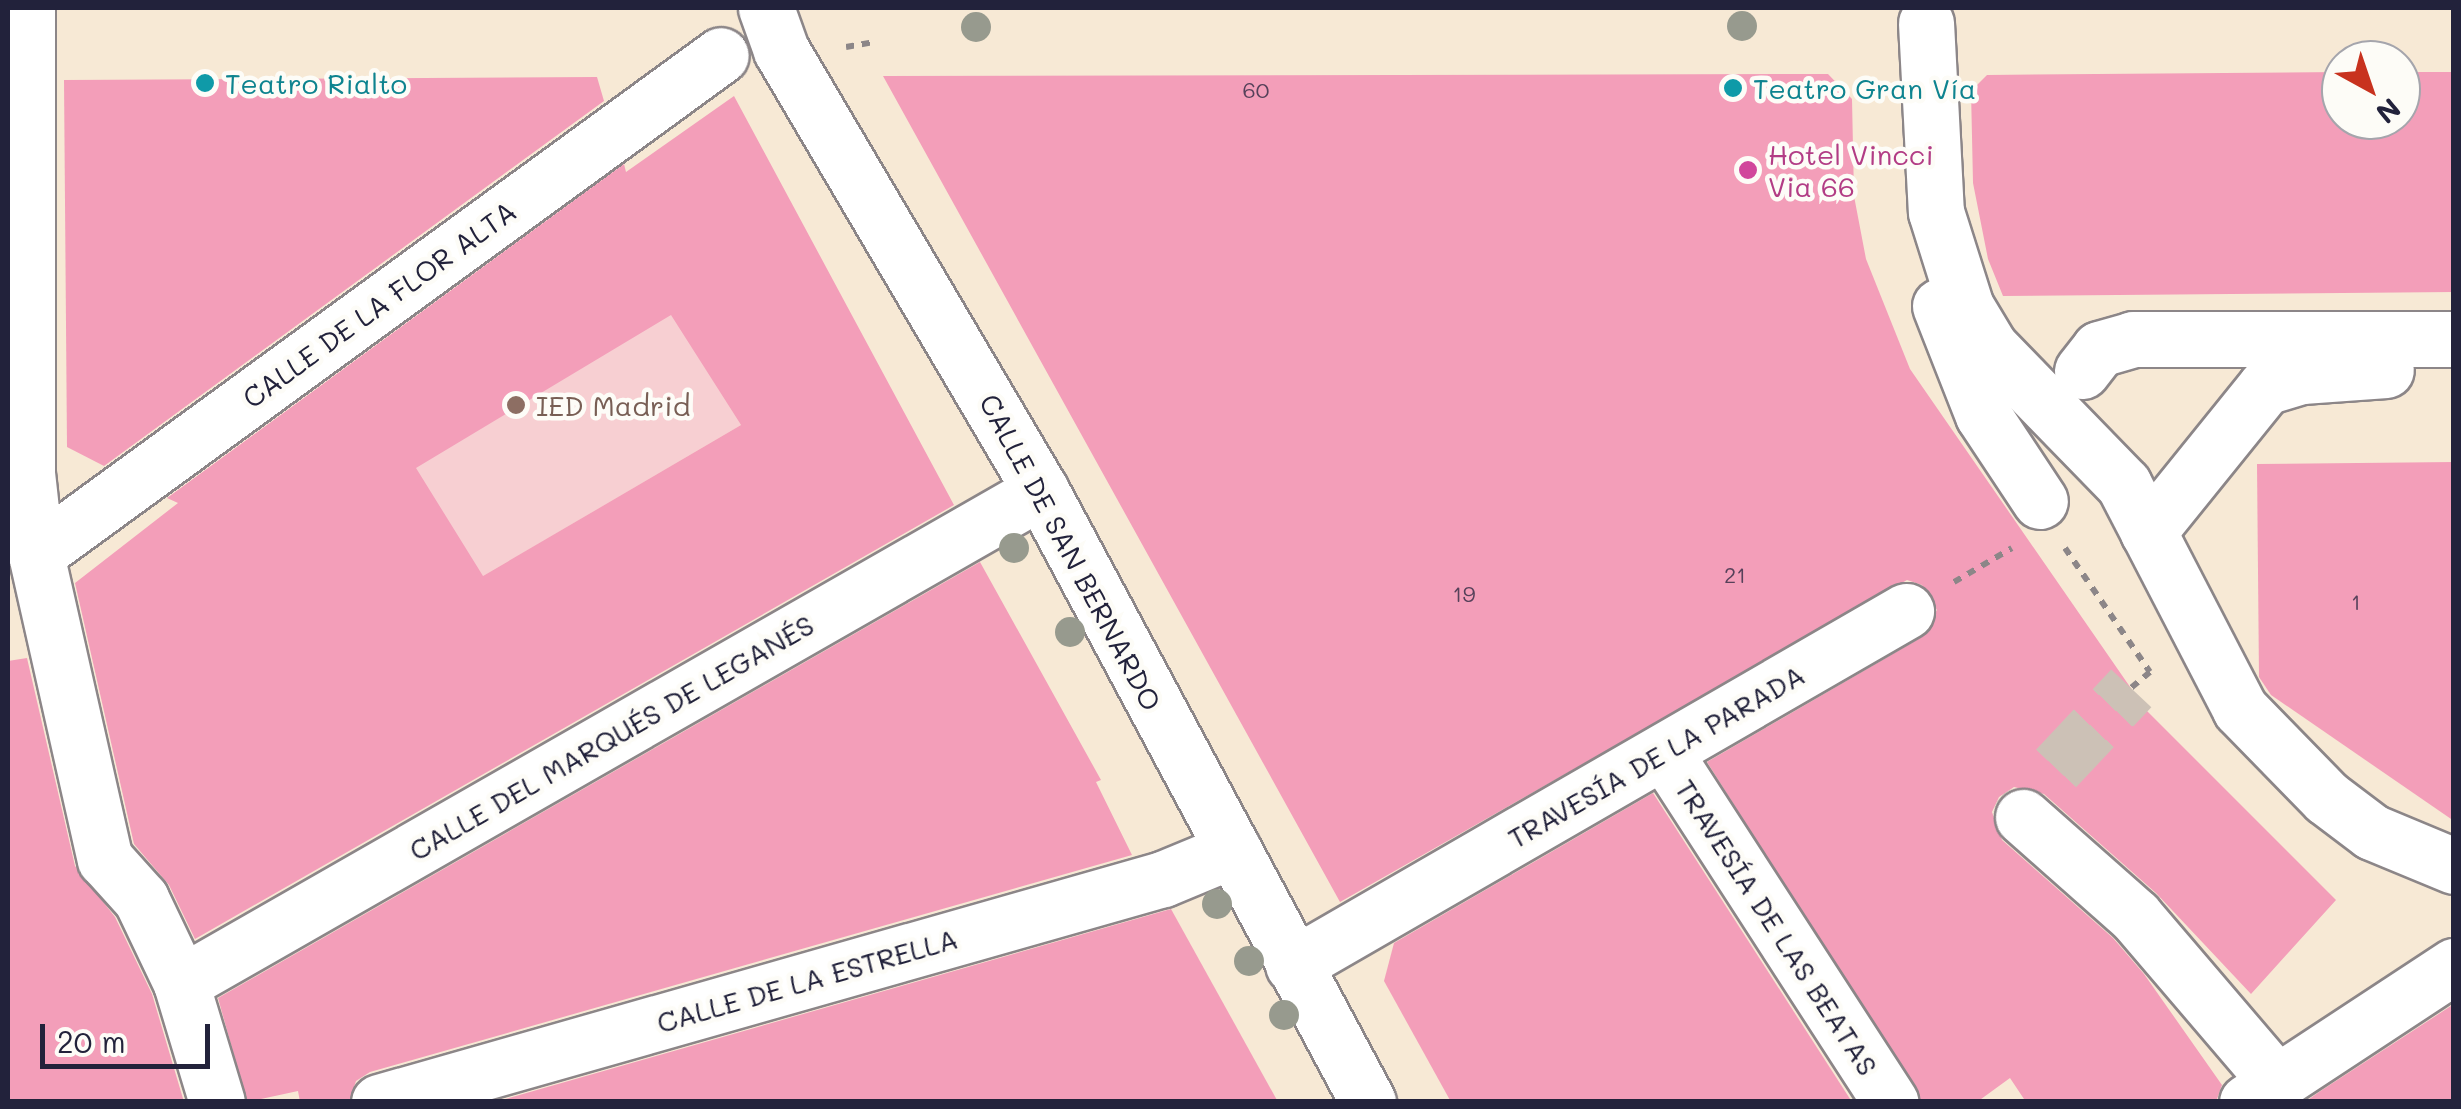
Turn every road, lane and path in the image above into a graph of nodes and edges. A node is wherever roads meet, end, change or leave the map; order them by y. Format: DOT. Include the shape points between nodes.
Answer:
graph roads {
  1 [pos="27,8"];
  2 [pos="766,8"];
  3 [pos="1915,17"];
  4 [pos="721,55"];
  5 [pos="2454,338"];
  6 [pos="2250,354"];
  7 [pos="2454,365"];
  8 [pos="2082,372"];
  9 [pos="1042,491"];
  10 [pos="2040,529"];
  11 [pos="2148,532"];
  12 [pos="36,554"];
  13 [pos="1906,611"];
  14 [pos="2131,688"];
  15 [pos="1664,752"];
  16 [pos="2024,817"];
  17 [pos="1233,850"];
  18 [pos="2454,866"];
  19 [pos="1293,965"];
  20 [pos="2454,966"];
  21 [pos="181,983"];
  22 [pos="2261,1091"];
  23 [pos="217,1102"];
  24 [pos="378,1102"];
  25 [pos="1368,1102"];
  26 [pos="1890,1102"];
  1 -- 12 [label="street" via="27,474"];
  2 -- 9 [label="street, CALLE DE SAN BERNARDO" via="781,50"];
  3 -- 10 [label="street" via="1908,145 1937,296 1983,415"];
  3 -- 11 [label="street" via="1936,212 1966,307 2012,374 2124,485"];
  4 -- 12 [label="street, CALLE DE LA FLOR ALTA"];
  5 -- 6 [label="street"];
  6 -- 7 [label="street" via="2302,376"];
  6 -- 8 [label="street"];
  6 -- 11 [label="street"];
  9 -- 17 [label="street, CALLE DE SAN BERNARDO"];
  9 -- 21 [label="street, CALLE DEL MARQUÉS DE LEGANÉS"];
  10 -- 13 [label="path"];
  10 -- 14 [label="path" via="2150,672"];
  11 -- 18 [label="street" via="2240,708 2261,732 2372,832"];
  12 -- 21 [label="street" via="106,859 142,900"];
  13 -- 15 [label="street, TRAVESÍA DE LA PARADA"];
  15 -- 19 [label="street, TRAVESÍA DE LA PARADA"];
  15 -- 26 [label="street, TRAVESÍA DE LAS BEATAS"];
  16 -- 22 [label="street" via="2135,916"];
  17 -- 19 [label="street, CALLE DE SAN BERNARDO"];
  17 -- 24 [label="street, CALLE DE LA ESTRELLA" via="1163,879"];
  19 -- 25 [label="street, CALLE DE SAN BERNARDO"];
  20 -- 22 [label="street"];
  21 -- 23 [label="street"];
}
